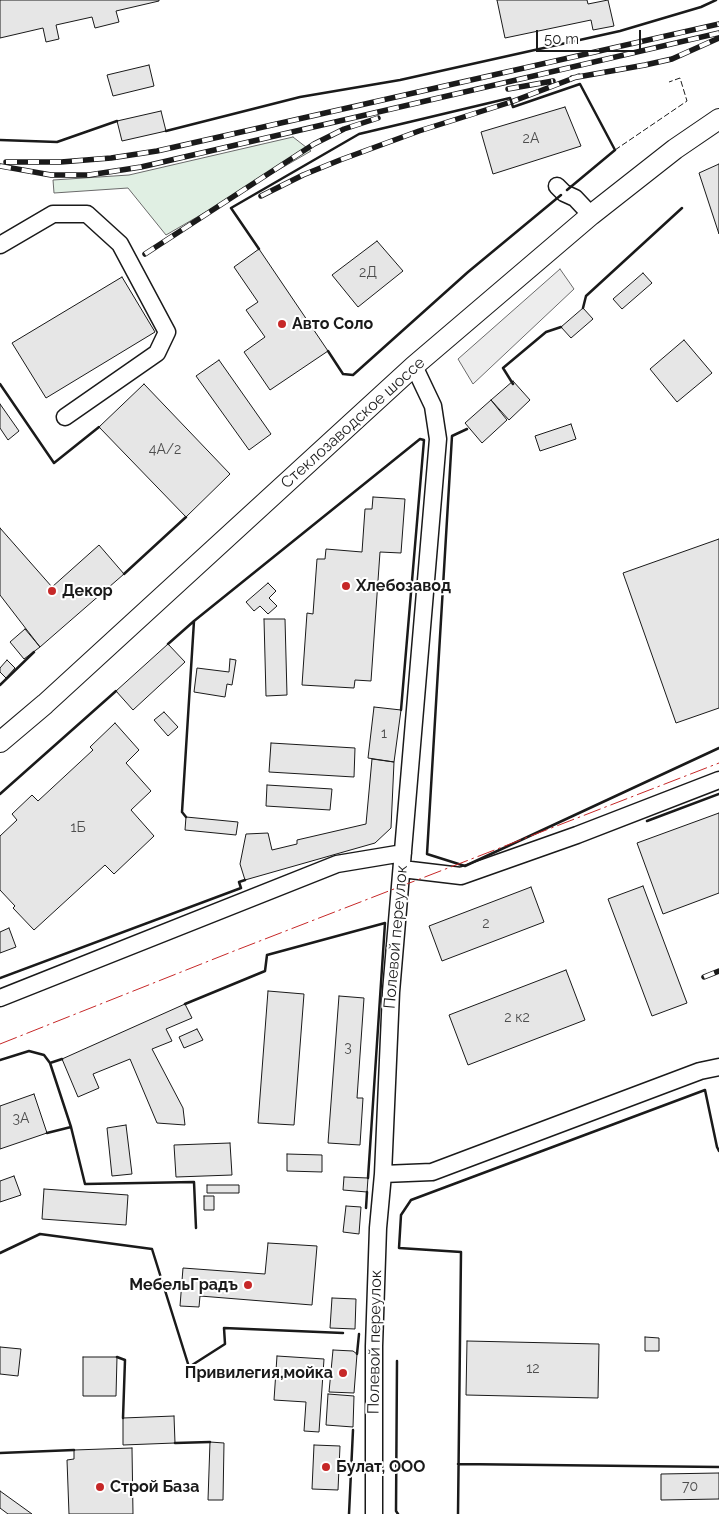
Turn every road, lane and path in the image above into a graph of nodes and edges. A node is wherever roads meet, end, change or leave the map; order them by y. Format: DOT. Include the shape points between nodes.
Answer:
graph roads {
  1 [pos="719,119"];
  2 [pos="557,186"];
  3 [pos="591,215"];
  4 [pos="0,245"];
  5 [pos="414,366"];
  6 [pos="65,417"];
  7 [pos="1,741"];
  8 [pos="719,780"];
  9 [pos="402,861"];
  10 [pos="0,998"];
  11 [pos="719,1067"];
  12 [pos="383,1174"];
  13 [pos="374,1514"];
  1 -- 3 [label="main road, Стеклозаводское шоссе"];
  2 -- 3 [label="street" via="575,198"];
  3 -- 5 [label="main road, Стеклозаводское шоссе"];
  4 -- 6 [label="street" via="52,214 87,214 120,244 167,332 157,353"];
  5 -- 7 [label="main road, Стеклозаводское шоссе"];
  5 -- 9 [label="street, Полевой переулок" via="433,406 438,439"];
  8 -- 9 [label="street" via="461,876"];
  9 -- 10 [label="street" via="337,864"];
  9 -- 12 [label="street, Полевой переулок" via="391,992"];
  11 -- 12 [label="street" via="700,1071 432,1172"];
  12 -- 13 [label="street, Полевой переулок" via="374,1346"];
}
